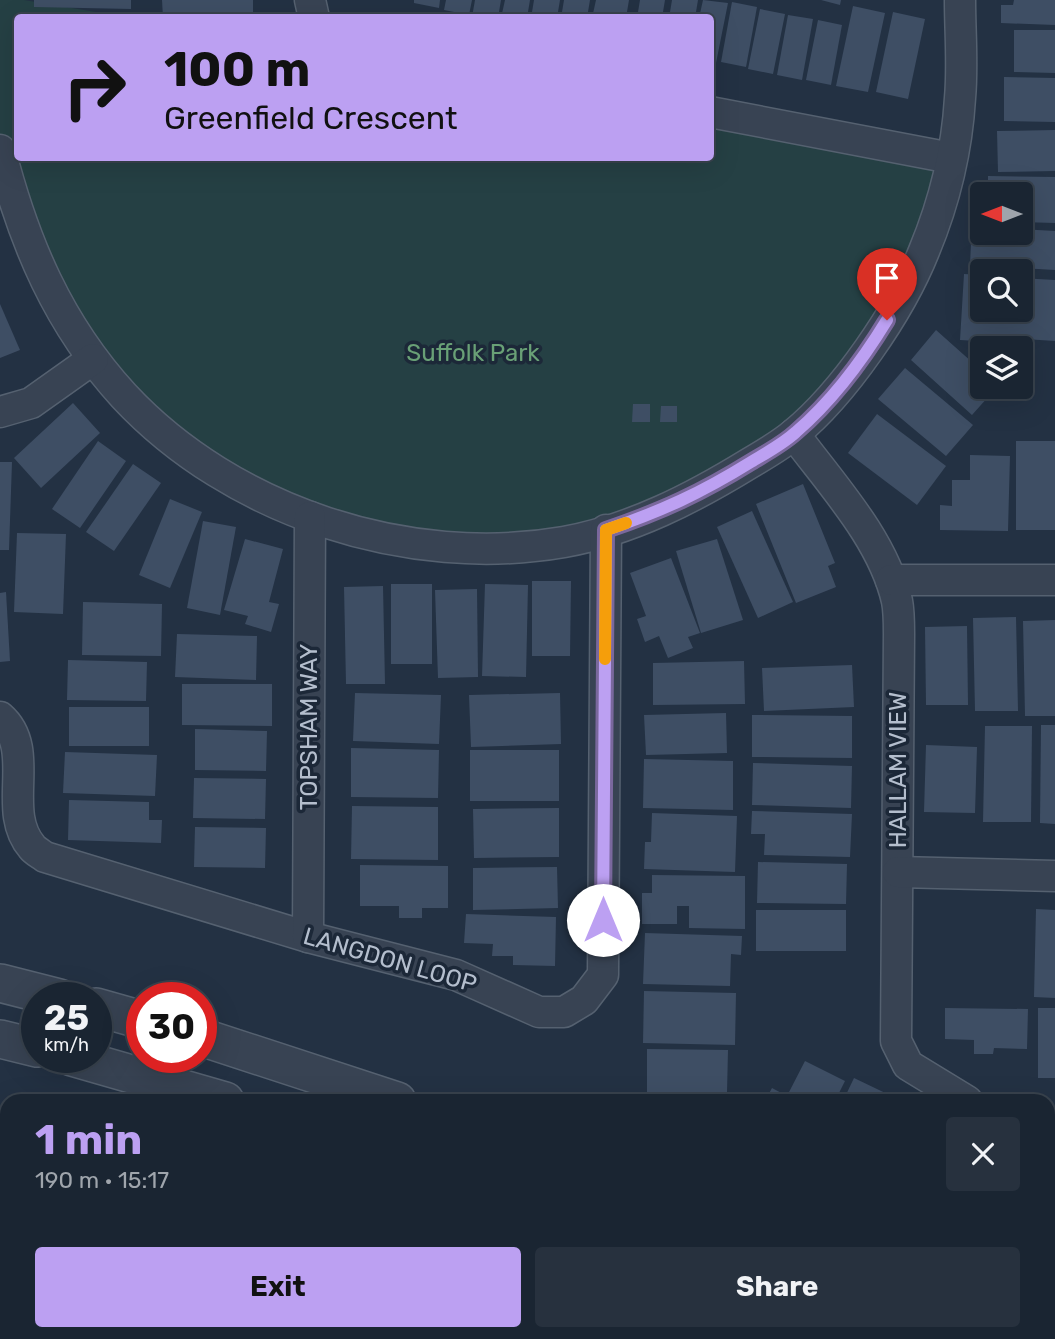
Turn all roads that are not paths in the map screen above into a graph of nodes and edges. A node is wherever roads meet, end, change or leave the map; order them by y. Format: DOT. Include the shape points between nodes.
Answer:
graph roads {
  1 [pos="961,0"];
  2 [pos="714,114"];
  3 [pos="0,150"];
  4 [pos="951,158"];
  5 [pos="93,359"];
  6 [pos="0,412"];
  7 [pos="794,434"];
  8 [pos="310,517"];
  9 [pos="606,530"];
  10 [pos="891,580"];
  11 [pos="1055,580"];
  12 [pos="0,718"];
  13 [pos="898,872"];
  14 [pos="1055,876"];
  15 [pos="308,937"];
  16 [pos="0,983"];
  17 [pos="21,988"];
  18 [pos="0,1039"];
  19 [pos="217,1042"];
  20 [pos="21,1044"];
  21 [pos="112,1069"];
  22 [pos="201,1094"];
  23 [pos="376,1094"];
  24 [pos="956,1094"];
  1 -- 4 [label="street" via="961,97"];
  2 -- 4 [label="street"];
  3 -- 5 [label="street" via="38,266"];
  4 -- 7 [label="street" via="935,224 911,281 852,372"];
  5 -- 6 [label="street" via="31,403"];
  5 -- 8 [label="street" via="126,397 208,465"];
  7 -- 9 [label="street" via="689,499"];
  7 -- 10 [label="street, HALLAM VIEW" via="864,529"];
  8 -- 9 [label="street" via="370,535 457,547 551,543"];
  8 -- 15 [label="street, TOPSHAM WAY"];
  9 -- 15 [label="street, LANGDON LOOP" via="603,975 584,1000 564,1012 539,1012 456,975"];
  10 -- 11 [label="street"];
  10 -- 13 [label="street, HALLAM VIEW" via="898,603 899,634"];
  12 -- 15 [label="street, LANGDON LOOP" via="18,742 22,828 32,847 45,857"];
  13 -- 14 [label="street"];
  13 -- 24 [label="street, HALLAM VIEW" via="896,1041 908,1065"];
  16 -- 17 [label="street"];
  18 -- 20 [label="street"];
  19 -- 23 [label="street"];
  21 -- 22 [label="street"];
}
